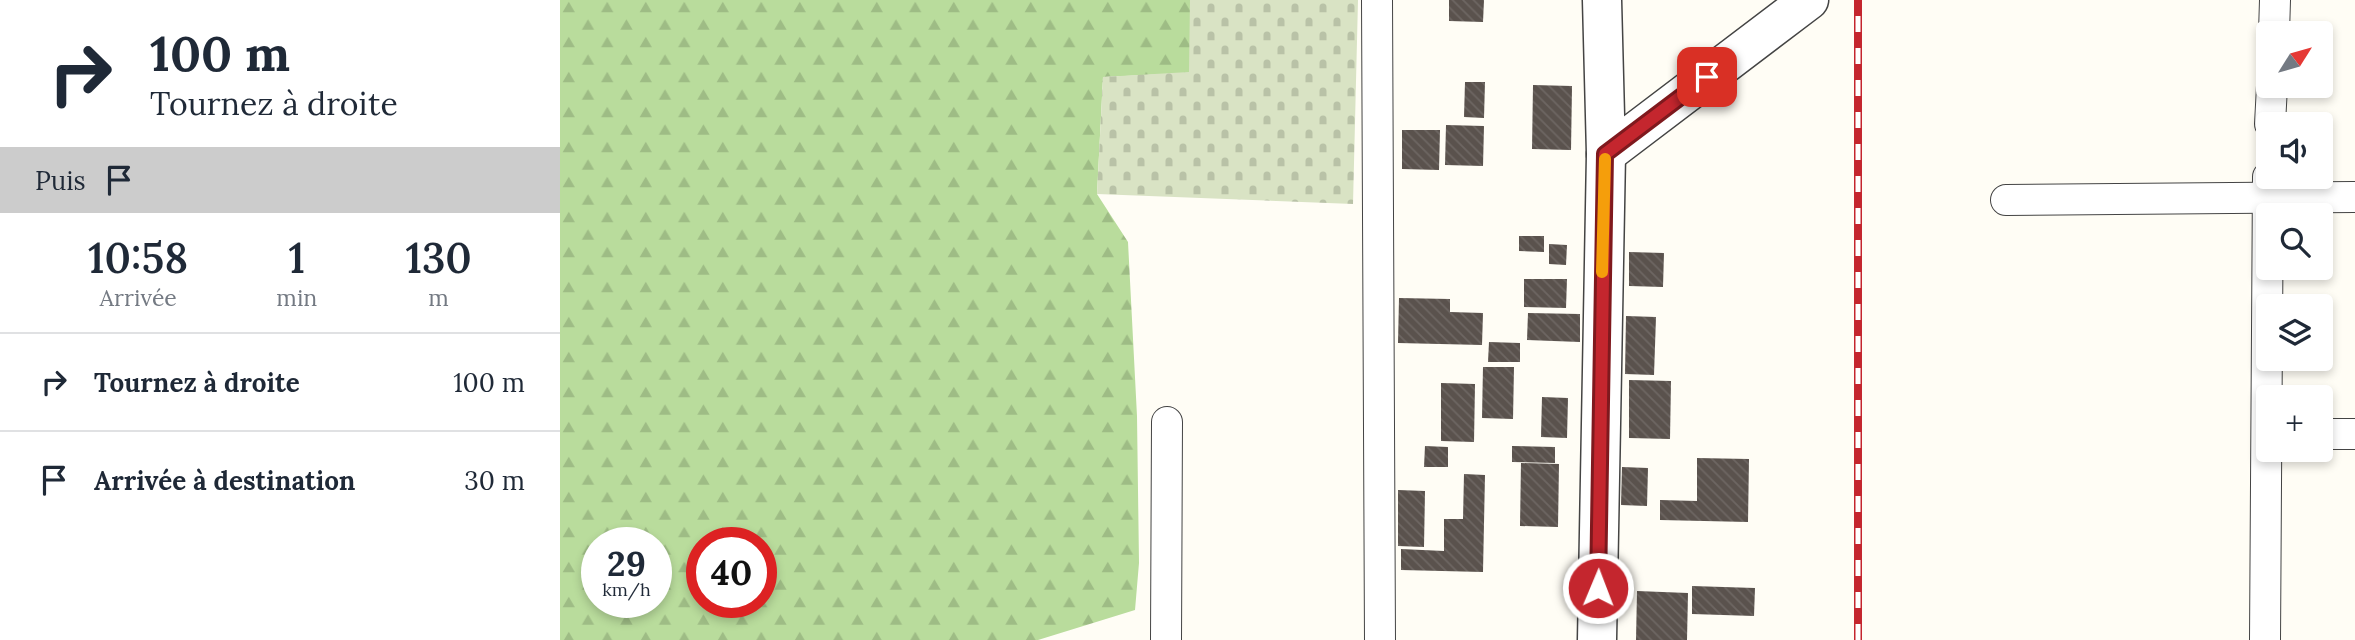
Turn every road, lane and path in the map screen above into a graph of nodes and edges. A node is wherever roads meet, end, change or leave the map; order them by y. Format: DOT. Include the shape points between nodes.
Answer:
graph roads {
  1 [pos="1377,0"];
  2 [pos="1602,0"];
  3 [pos="1809,0"];
  4 [pos="2275,0"];
  5 [pos="2274,21"];
  6 [pos="1605,154"];
  7 [pos="2256,189"];
  8 [pos="2268,189"];
  9 [pos="2278,189"];
  10 [pos="2355,197"];
  11 [pos="2006,200"];
  12 [pos="2267,385"];
  13 [pos="1167,422"];
  14 [pos="2355,433"];
  15 [pos="2333,434"];
  16 [pos="2267,462"];
  17 [pos="1166,640"];
  18 [pos="1380,640"];
  19 [pos="1597,640"];
  20 [pos="2265,640"];
  1 -- 18 [label="street"];
  2 -- 6 [label="street"];
  3 -- 6 [label="street"];
  4 -- 5 [label="street"];
  6 -- 19 [label="street"];
  7 -- 11 [label="street"];
  8 -- 12 [label="street"];
  9 -- 10 [label="street"];
  13 -- 17 [label="street"];
  14 -- 15 [label="street"];
  16 -- 20 [label="street"];
}
